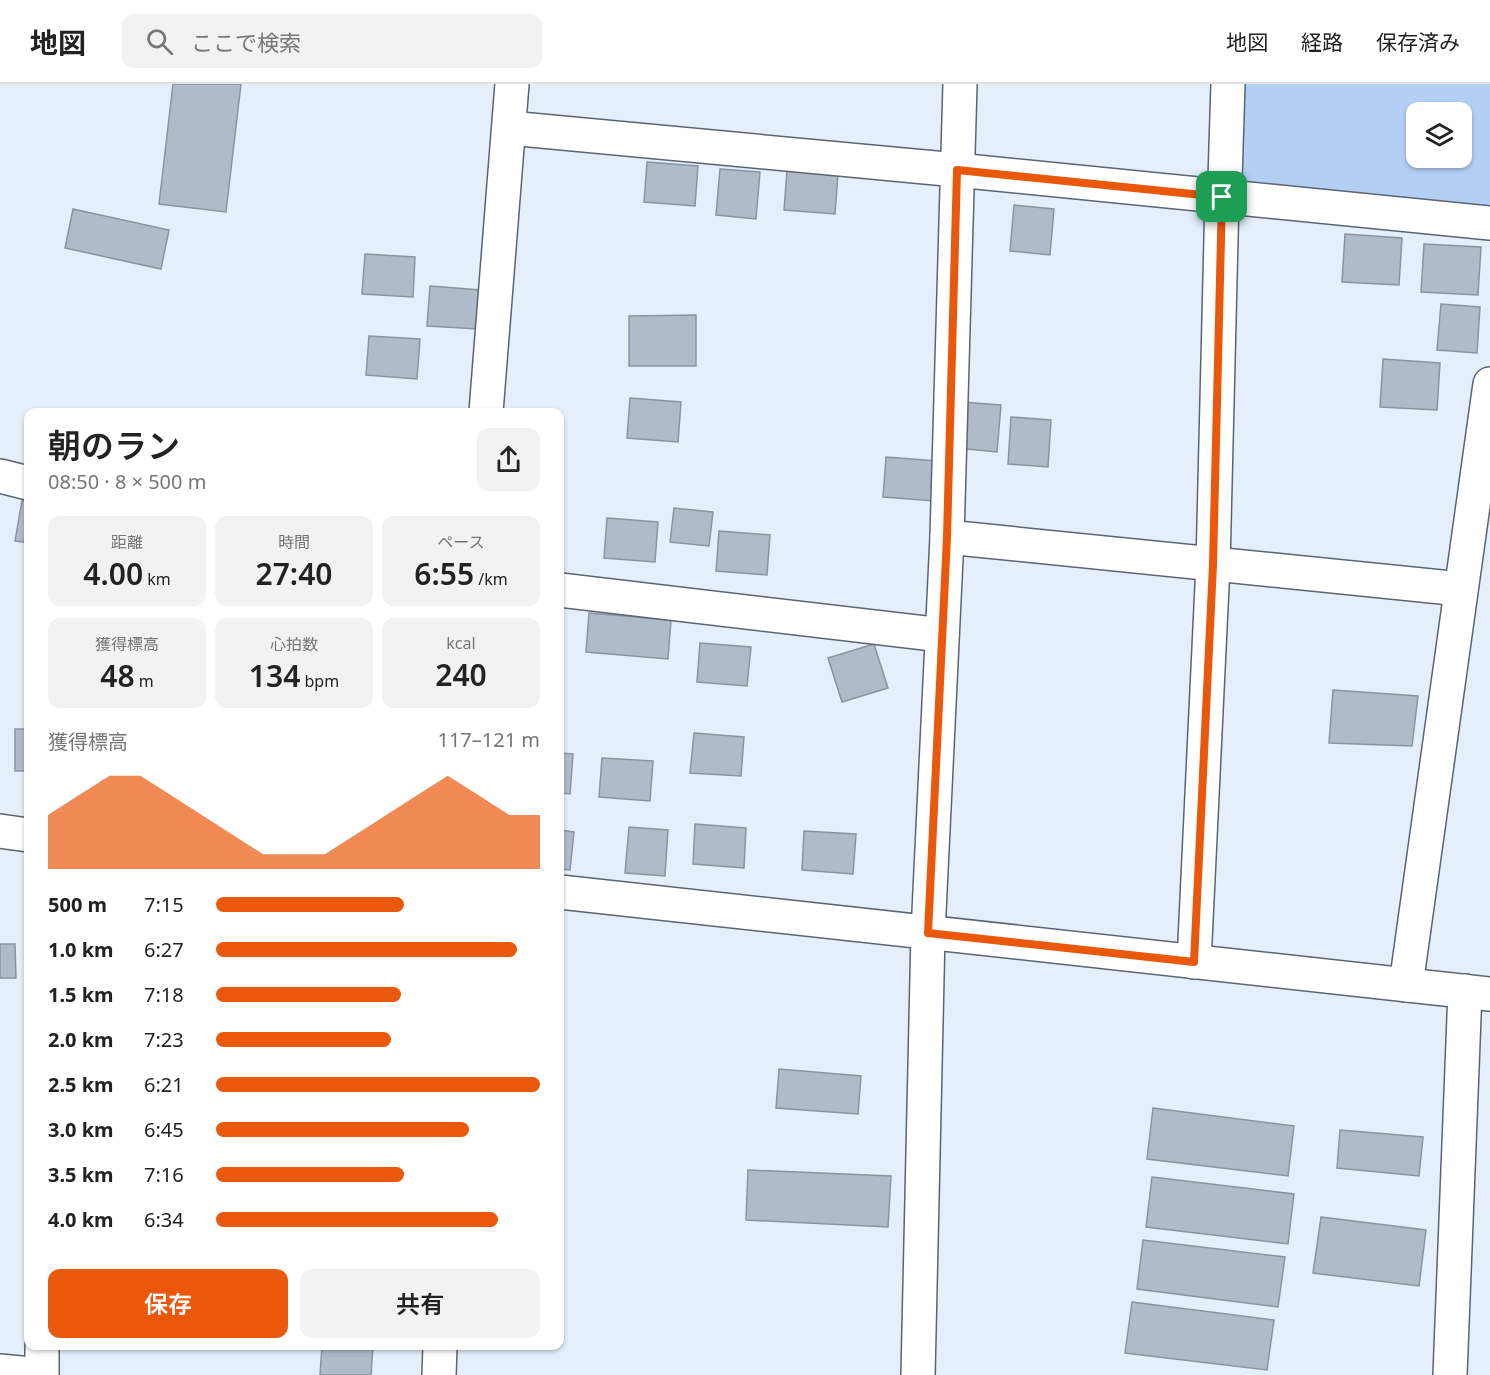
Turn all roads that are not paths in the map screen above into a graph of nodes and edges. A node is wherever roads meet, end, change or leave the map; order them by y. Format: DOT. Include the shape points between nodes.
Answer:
graph roads {
  1 [pos="512,84"];
  2 [pos="960,84"];
  3 [pos="1228,84"];
  4 [pos="509,128"];
  5 [pos="957,170"];
  6 [pos="1222,197"];
  7 [pos="1490,223"];
  8 [pos="1490,384"];
  9 [pos="486,408"];
  10 [pos="0,476"];
  11 [pos="24,482"];
  12 [pos="947,537"];
  13 [pos="1213,565"];
  14 [pos="1461,589"];
  15 [pos="564,590"];
  16 [pos="942,634"];
  17 [pos="0,831"];
  18 [pos="24,834"];
  19 [pos="564,892"];
  20 [pos="928,933"];
  21 [pos="1194,962"];
  22 [pos="1406,985"];
  23 [pos="1478,993"];
  24 [pos="42,1350"];
  25 [pos="440,1350"];
  26 [pos="0,1371"];
  27 [pos="41,1375"];
  28 [pos="439,1375"];
  29 [pos="918,1375"];
  30 [pos="1450,1375"];
  1 -- 4 [label="street"];
  2 -- 5 [label="street"];
  3 -- 6 [label="street"];
  4 -- 5 [label="street"];
  4 -- 9 [label="street"];
  5 -- 6 [label="street"];
  5 -- 12 [label="street"];
  6 -- 7 [label="street"];
  6 -- 13 [label="street"];
  8 -- 14 [label="street"];
  10 -- 11 [label="street"];
  12 -- 13 [label="street"];
  12 -- 16 [label="street"];
  13 -- 14 [label="street"];
  13 -- 21 [label="street"];
  14 -- 22 [label="street"];
  15 -- 16 [label="street"];
  16 -- 20 [label="street"];
  17 -- 18 [label="street"];
  19 -- 20 [label="street"];
  20 -- 21 [label="street"];
  20 -- 29 [label="street"];
  21 -- 22 [label="street"];
  22 -- 23 [label="street"];
  23 -- 30 [label="street"];
  24 -- 27 [label="street"];
  25 -- 28 [label="street"];
  26 -- 27 [label="street"];
}
